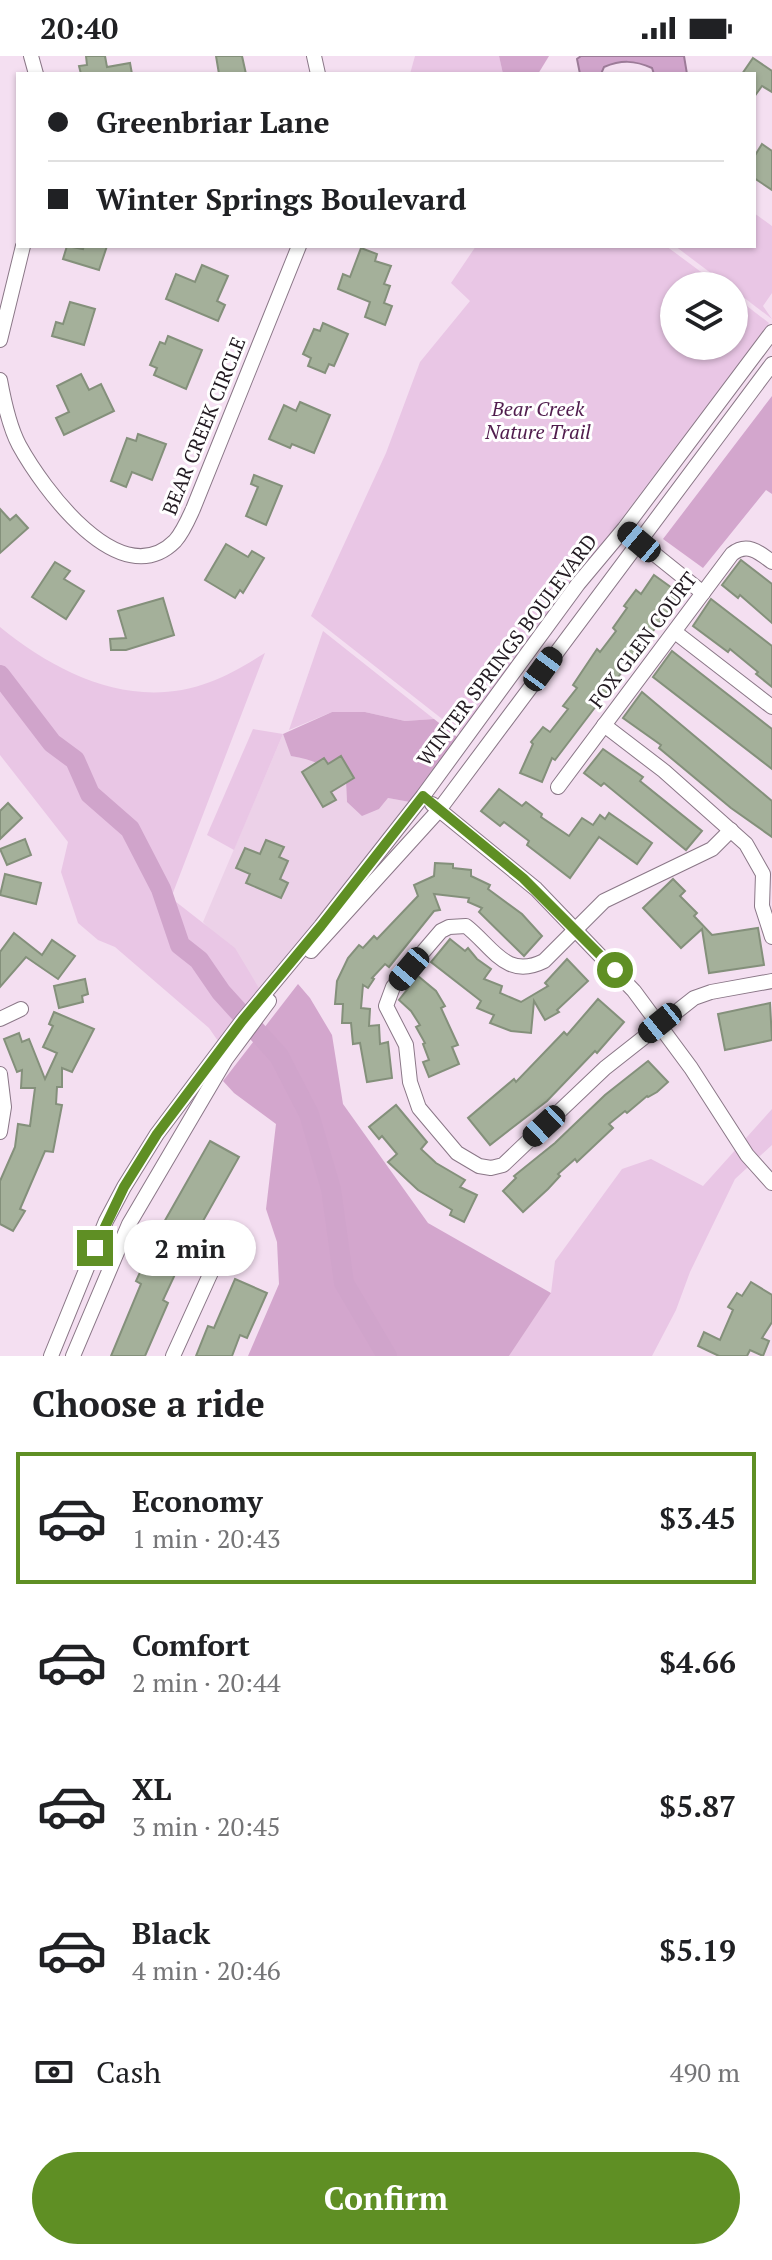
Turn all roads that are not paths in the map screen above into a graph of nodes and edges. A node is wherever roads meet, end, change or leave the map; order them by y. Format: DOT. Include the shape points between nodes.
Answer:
graph roads {
  1 [pos="22,248"];
  2 [pos="298,248"];
  3 [pos="772,332"];
  4 [pos="0,336"];
  5 [pos="772,364"];
  6 [pos="0,380"];
  7 [pos="624,529"];
  8 [pos="639,542"];
  9 [pos="772,562"];
  10 [pos="703,593"];
  11 [pos="675,632"];
  12 [pos="772,707"];
  13 [pos="604,725"];
  14 [pos="558,787"];
  15 [pos="423,796"];
  16 [pos="439,810"];
  17 [pos="731,830"];
  18 [pos="575,928"];
  19 [pos="772,937"];
  20 [pos="772,981"];
  21 [pos="273,989"];
  22 [pos="21,1009"];
  23 [pos="0,1019"];
  24 [pos="660,1023"];
  25 [pos="246,1024"];
  26 [pos="0,1074"];
  27 [pos="0,1132"];
  28 [pos="772,1183"];
  29 [pos="240,1250"];
  30 [pos="51,1356"];
  31 [pos="73,1356"];
  32 [pos="173,1356"];
  1 -- 4 [label="street"];
  2 -- 6 [label="street, BEAR CREEK CIRCLE" via="193,509 175,540 160,552 143,557 124,554 107,547 74,519 17,442"];
  3 -- 7 [label="street, WINTER SPRINGS BOULEVARD"];
  5 -- 8 [label="street, WINTER SPRINGS BOULEVARD"];
  7 -- 8 [label="street"];
  7 -- 15 [label="street, WINTER SPRINGS BOULEVARD"];
  8 -- 10 [label="street"];
  8 -- 16 [label="street, WINTER SPRINGS BOULEVARD"];
  9 -- 10 [label="street, FOX GLEN COURT" via="749,548 739,549"];
  10 -- 11 [label="street, FOX GLEN COURT"];
  11 -- 12 [label="street"];
  11 -- 13 [label="street, FOX GLEN COURT"];
  13 -- 14 [label="street, FOX GLEN COURT"];
  13 -- 17 [label="street"];
  15 -- 16 [label="street"];
  15 -- 21 [label="street, WINTER SPRINGS BOULEVARD"];
  16 -- 18 [label="street" via="510,866"];
  16 -- 21 [label="street, WINTER SPRINGS BOULEVARD"];
  17 -- 18 [label="street" via="712,849 604,901"];
  17 -- 19 [label="street" via="763,874 762,906"];
  18 -- 24 [label="street"];
  18 -- 24 [label="street" via="544,961 523,969 503,961 466,926 449,927 389,995 386,1006 406,1045 413,1097 457,1153 479,1166 503,1165"];
  20 -- 24 [label="street" via="694,998"];
  21 -- 25 [label="street, WINTER SPRINGS BOULEVARD"];
  22 -- 23 [label="street"];
  24 -- 28 [label="street" via="725,1125"];
  25 -- 30 [label="street, WINTER SPRINGS BOULEVARD" via="164,1124 124,1187"];
  25 -- 31 [label="street, WINTER SPRINGS BOULEVARD" via="129,1224"];
  26 -- 27 [label="street"];
  29 -- 32 [label="street" via="213,1268"];
}
